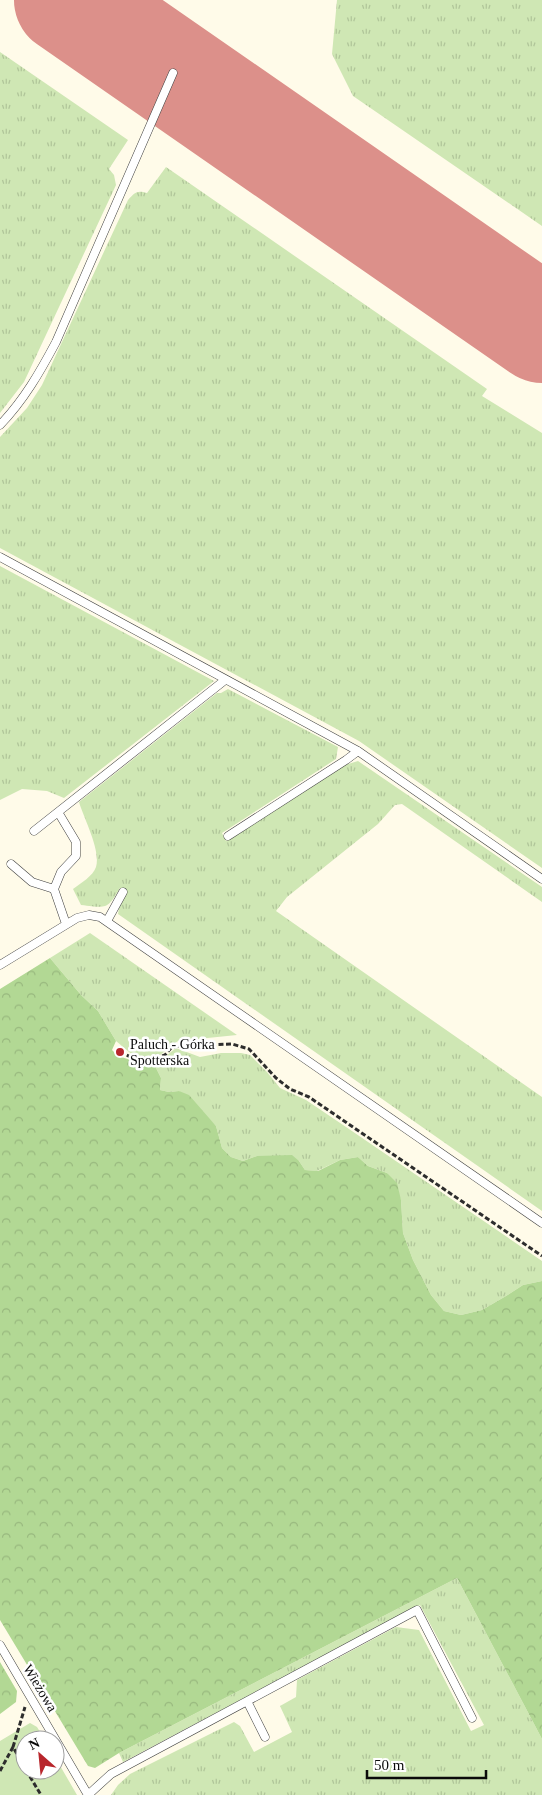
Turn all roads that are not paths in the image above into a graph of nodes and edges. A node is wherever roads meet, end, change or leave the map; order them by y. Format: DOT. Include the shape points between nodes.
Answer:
graph roads {
  1 [pos="173,73"];
  2 [pos="0,424"];
  3 [pos="0,557"];
  4 [pos="225,680"];
  5 [pos="358,750"];
  6 [pos="58,812"];
  7 [pos="34,831"];
  8 [pos="228,836"];
  9 [pos="11,864"];
  10 [pos="542,879"];
  11 [pos="54,888"];
  12 [pos="123,892"];
  13 [pos="107,921"];
  14 [pos="66,924"];
  15 [pos="0,965"];
  16 [pos="542,1223"];
  17 [pos="0,1646"];
  18 [pos="247,1701"];
  19 [pos="472,1718"];
  20 [pos="265,1737"];
  21 [pos="88,1795"];
  1 -- 2 [label="lane" via="56,342 19,403"];
  3 -- 4 [label="lane"];
  4 -- 5 [label="lane"];
  4 -- 6 [label="lane"];
  5 -- 8 [label="lane"];
  5 -- 10 [label="lane"];
  6 -- 7 [label="lane"];
  6 -- 11 [label="lane" via="76,842 76,856 61,872"];
  9 -- 11 [label="lane" via="32,882"];
  11 -- 14 [label="lane"];
  12 -- 13 [label="lane"];
  13 -- 14 [label="lane" via="89,915"];
  13 -- 16 [label="lane"];
  14 -- 15 [label="lane"];
  17 -- 21 [label="lane, Wieżowa"];
  18 -- 19 [label="lane" via="418,1610"];
  18 -- 20 [label="lane"];
  18 -- 21 [label="lane" via="111,1774"];
}
